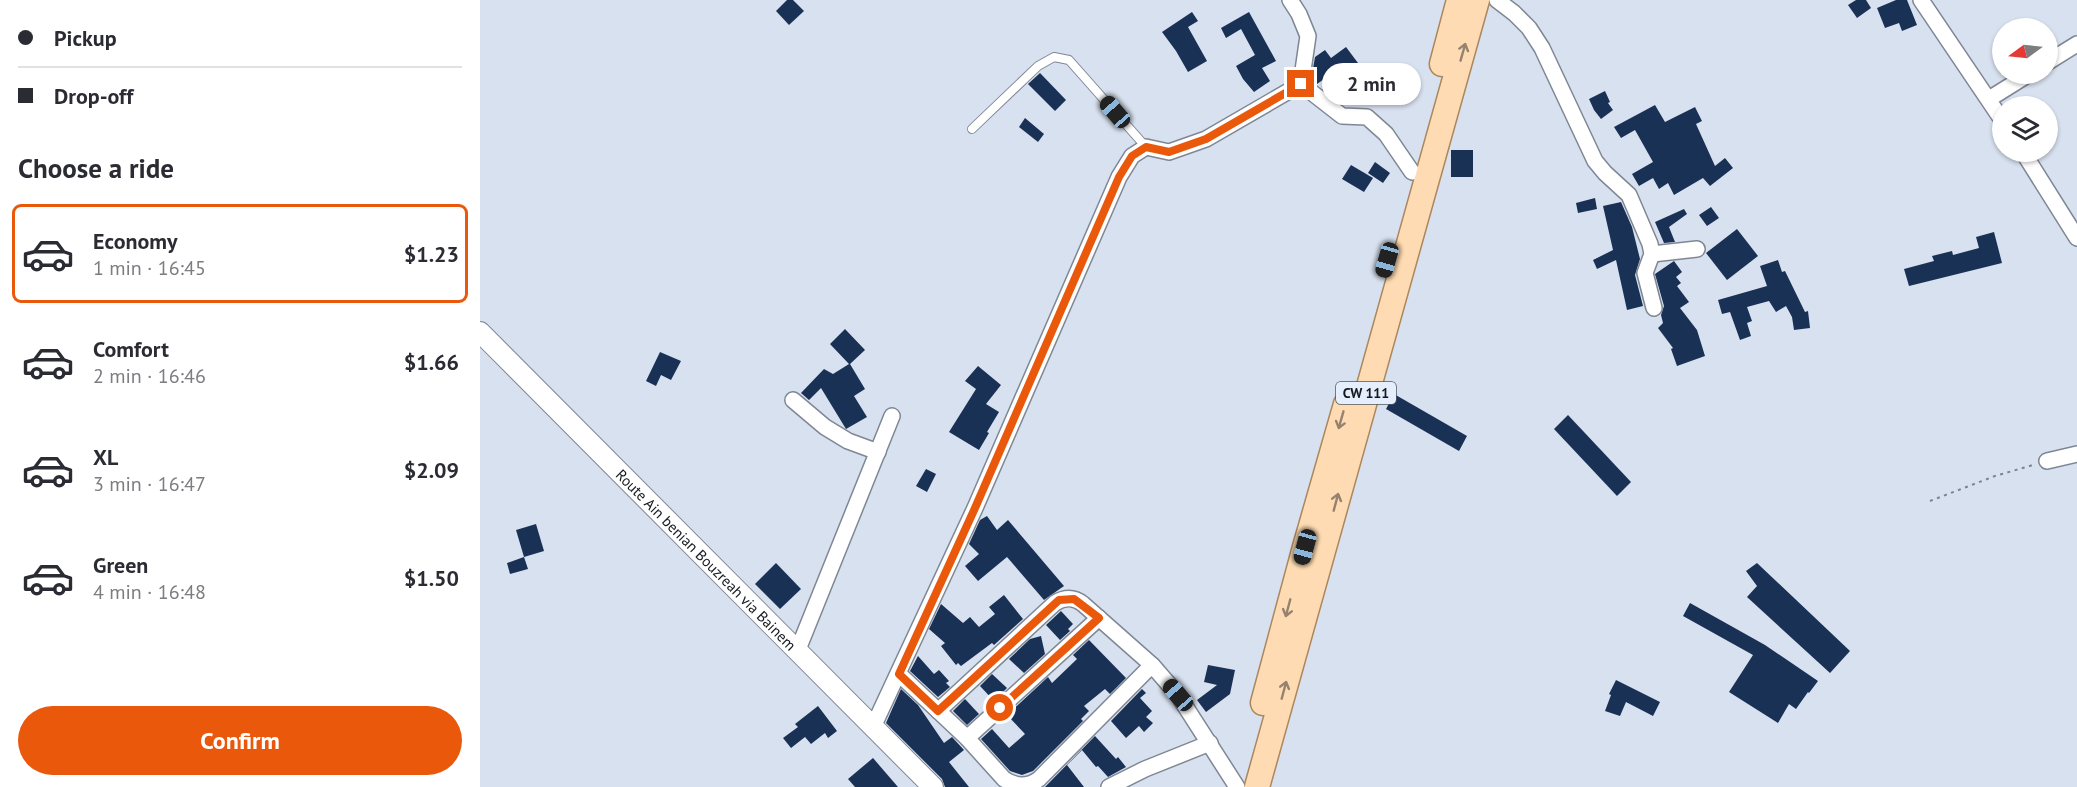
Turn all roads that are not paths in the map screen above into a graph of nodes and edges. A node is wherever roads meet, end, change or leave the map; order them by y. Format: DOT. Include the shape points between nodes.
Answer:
graph roads {
  1 [pos="1290,0"];
  2 [pos="1460,0"];
  3 [pos="1477,0"];
  4 [pos="1497,0"];
  5 [pos="1922,0"];
  6 [pos="2077,44"];
  7 [pos="2058,56"];
  8 [pos="1301,84"];
  9 [pos="2013,84"];
  10 [pos="1989,99"];
  11 [pos="1992,104"];
  12 [pos="972,129"];
  13 [pos="1146,147"];
  14 [pos="2029,162"];
  15 [pos="1412,172"];
  16 [pos="2077,238"];
  17 [pos="1697,249"];
  18 [pos="1652,254"];
  19 [pos="1654,308"];
  20 [pos="480,332"];
  21 [pos="793,400"];
  22 [pos="892,416"];
  23 [pos="878,452"];
  24 [pos="2077,454"];
  25 [pos="2047,461"];
  26 [pos="1099,618"];
  27 [pos="797,652"];
  28 [pos="1152,665"];
  29 [pos="899,674"];
  30 [pos="938,711"];
  31 [pos="873,727"];
  32 [pos="967,738"];
  33 [pos="1210,743"];
  34 [pos="933,787"];
  35 [pos="1019,787"];
  36 [pos="1109,787"];
  37 [pos="1239,787"];
  38 [pos="1257,787"];
  1 -- 8 [label="street" via="1308,36"];
  2 -- 15 [label="main road, CW 111"];
  38 -- 3 [label="main road, CW 111, one-way"];
  4 -- 18 [label="street" via="1529,28 1542,48 1595,161 1633,202"];
  5 -- 10 [label="street"];
  6 -- 7 [label="street"];
  8 -- 13 [label="street" via="1206,139 1169,152"];
  8 -- 15 [label="street" via="1342,116 1366,117 1386,134"];
  9 -- 10 [label="street"];
  10 -- 11 [label="street"];
  12 -- 13 [label="lane" via="1038,66 1054,57 1069,60"];
  13 -- 29 [label="street" via="1132,156 1119,177"];
  14 -- 16 [label="street"];
  15 -- 37 [label="main road, CW 111, one-way"];
  17 -- 18 [label="street"];
  18 -- 19 [label="street" via="1645,273"];
  20 -- 27 [label="street, Route Ain benian Bouzreah via Bainem"];
  21 -- 23 [label="street" via="825,427"];
  22 -- 23 [label="street"];
  23 -- 27 [label="street"];
  24 -- 25 [label="street"];
  26 -- 28 [label="street"];
  26 -- 30 [label="street" via="1074,599 1059,600"];
  26 -- 32 [label="street"];
  27 -- 31 [label="street, Route Ain benian Bouzreah via Bainem"];
  28 -- 33 [label="street"];
  28 -- 35 [label="street" via="1039,779"];
  29 -- 30 [label="street"];
  29 -- 31 [label="street"];
  30 -- 32 [label="street"];
  31 -- 34 [label="street, Route Ain benian Bouzreah via Bainem"];
  32 -- 35 [label="street" via="1004,779"];
  33 -- 36 [label="street"];
  33 -- 37 [label="street"];
}
